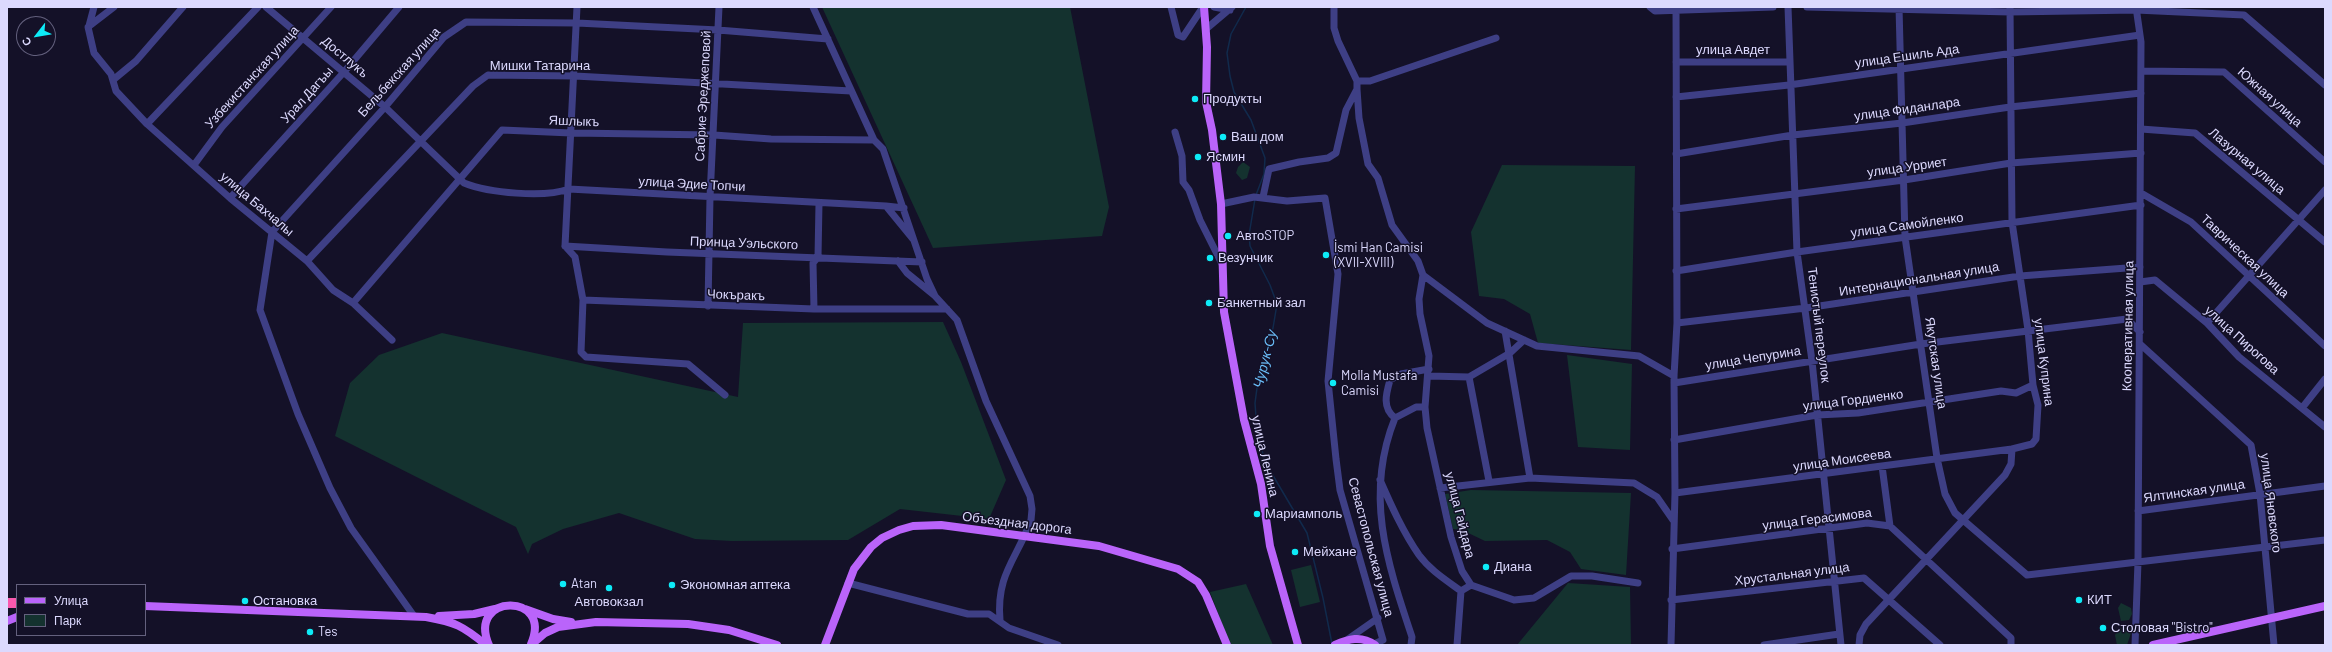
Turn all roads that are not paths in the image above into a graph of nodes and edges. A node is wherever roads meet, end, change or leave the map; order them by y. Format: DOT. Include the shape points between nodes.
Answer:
graph roads {
  1 [pos="94,7"];
  2 [pos="114,7"];
  3 [pos="183,7"];
  4 [pos="258,7"];
  5 [pos="266,7"];
  6 [pos="331,7"];
  7 [pos="399,7"];
  8 [pos="578,7"];
  9 [pos="719,7"];
  10 [pos="813,7"];
  11 [pos="1171,7"];
  12 [pos="1203,7"];
  13 [pos="1214,7"];
  14 [pos="1334,7"];
  15 [pos="1650,7"];
  16 [pos="1773,7"];
  17 [pos="1788,7"];
  18 [pos="1807,7"];
  19 [pos="1231,8"];
  20 [pos="1899,8"];
  21 [pos="2136,8"];
  22 [pos="1676,9"];
  23 [pos="2010,9"];
  24 [pos="577,23"];
  25 [pos="88,27"];
  26 [pos="1206,29"];
  27 [pos="718,30"];
  28 [pos="2140,36"];
  29 [pos="303,38"];
  30 [pos="1496,38"];
  31 [pos="828,39"];
  32 [pos="2010,54"];
  33 [pos="1676,62"];
  34 [pos="1789,62"];
  35 [pos="1900,69"];
  36 [pos="2141,71"];
  37 [pos="344,72"];
  38 [pos="575,76"];
  39 [pos="113,80"];
  40 [pos="1357,81"];
  41 [pos="716,85"];
  42 [pos="1789,85"];
  43 [pos="2325,85"];
  44 [pos="1357,89"];
  45 [pos="851,91"];
  46 [pos="2141,93"];
  47 [pos="1676,97"];
  48 [pos="2010,106"];
  49 [pos="385,107"];
  50 [pos="1902,123"];
  51 [pos="147,124"];
  52 [pos="2141,129"];
  53 [pos="1175,132"];
  54 [pos="571,133"];
  55 [pos="714,134"];
  56 [pos="1792,135"];
  57 [pos="874,140"];
  58 [pos="420,142"];
  59 [pos="2141,152"];
  60 [pos="1676,154"];
  61 [pos="2325,162"];
  62 [pos="2011,163"];
  63 [pos="194,165"];
  64 [pos="460,177"];
  65 [pos="1904,180"];
  66 [pos="569,189"];
  67 [pos="2325,190"];
  68 [pos="2141,193"];
  69 [pos="1794,194"];
  70 [pos="710,197"];
  71 [pos="1259,197"];
  72 [pos="230,198"];
  73 [pos="819,203"];
  74 [pos="1221,204"];
  75 [pos="2141,205"];
  76 [pos="886,206"];
  77 [pos="904,208"];
  78 [pos="1676,209"];
  79 [pos="2299,219"];
  80 [pos="2012,222"];
  81 [pos="272,232"];
  82 [pos="1905,237"];
  83 [pos="913,239"];
  84 [pos="2325,242"];
  85 [pos="565,246"];
  86 [pos="1797,252"];
  87 [pos="709,254"];
  88 [pos="818,257"];
  89 [pos="308,261"];
  90 [pos="898,261"];
  91 [pos="922,262"];
  92 [pos="1222,264"];
  93 [pos="2140,267"];
  94 [pos="1676,271"];
  95 [pos="1423,275"];
  96 [pos="2248,275"];
  97 [pos="2020,276"];
  98 [pos="2140,282"];
  99 [pos="1913,292"];
  100 [pos="935,296"];
  101 [pos="583,300"];
  102 [pos="353,303"];
  103 [pos="708,306"];
  104 [pos="1806,308"];
  105 [pos="814,309"];
  106 [pos="947,309"];
  107 [pos="1677,323"];
  108 [pos="2207,323"];
  109 [pos="2028,330"];
  110 [pos="1505,331"];
  111 [pos="2140,332"];
  112 [pos="392,340"];
  113 [pos="1524,340"];
  114 [pos="1921,344"];
  115 [pos="2140,344"];
  116 [pos="2325,346"];
  117 [pos="1510,353"];
  118 [pos="1812,361"];
  119 [pos="1429,373"];
  120 [pos="1469,377"];
  121 [pos="1674,379"];
  122 [pos="2325,379"];
  123 [pos="2033,386"];
  124 [pos="725,395"];
  125 [pos="1929,402"];
  126 [pos="1425,407"];
  127 [pos="2302,408"];
  128 [pos="1817,415"];
  129 [pos="1395,418"];
  130 [pos="2325,427"];
  131 [pos="1674,440"];
  132 [pos="2012,449"];
  133 [pos="1937,458"];
  134 [pos="1882,466"];
  135 [pos="1825,475"];
  136 [pos="1379,478"];
  137 [pos="1530,478"];
  138 [pos="1489,481"];
  139 [pos="2325,486"];
  140 [pos="1440,488"];
  141 [pos="1675,493"];
  142 [pos="2260,494"];
  143 [pos="2138,511"];
  144 [pos="1673,520"];
  145 [pos="1963,521"];
  146 [pos="1890,526"];
  147 [pos="1829,528"];
  148 [pos="1026,535"];
  149 [pos="2325,540"];
  150 [pos="2265,547"];
  151 [pos="1672,549"];
  152 [pos="1928,559"];
  153 [pos="2138,562"];
  154 [pos="1835,582"];
  155 [pos="848,583"];
  156 [pos="1638,583"];
  157 [pos="1471,585"];
  158 [pos="1461,591"];
  159 [pos="1888,599"];
  160 [pos="1671,600"];
  161 [pos="998,604"];
  162 [pos="146,606"];
  163 [pos="2325,606"];
  164 [pos="498,608"];
  165 [pos="525,609"];
  166 [pos="989,614"];
  167 [pos="414,616"];
  168 [pos="426,617"];
  169 [pos="1378,618"];
  170 [pos="2272,618"];
  171 [pos="1000,620"];
  172 [pos="578,623"];
  173 [pos="1840,634"];
  174 [pos="1348,639"];
  175 [pos="533,642"];
  176 [pos="488,645"];
  177 [pos="778,645"];
  178 [pos="825,645"];
  179 [pos="1058,645"];
  180 [pos="1227,645"];
  181 [pos="1298,645"];
  182 [pos="1335,645"];
  183 [pos="1374,645"];
  184 [pos="1411,645"];
  185 [pos="1457,645"];
  186 [pos="1671,645"];
  187 [pos="1764,645"];
  188 [pos="1841,645"];
  189 [pos="1859,645"];
  190 [pos="1940,645"];
  191 [pos="2011,645"];
  192 [pos="2135,645"];
  193 [pos="2153,645"];
  194 [pos="2274,645"];
  1 -- 25 [label="street"];
  2 -- 25 [label="street"];
  3 -- 39 [label="street" via="136,61"];
  4 -- 51 [label="street"];
  5 -- 29 [label="street, Достлукъ"];
  6 -- 29 [label="street, Узбекистанская улица"];
  7 -- 37 [label="street, Урал Дагъы"];
  8 -- 24 [label="street"];
  9 -- 27 [label="street, Сабрие Эреджеповой"];
  10 -- 31 [label="street"];
  11 -- 12 [label="street" via="1176,31 1183,37"];
  12 -- 26 [label="main road, улица Ленина"];
  13 -- 19 [label="street"];
  14 -- 40 [label="street" via="1334,28 1338,42"];
  15 -- 22 [label="street" via="1655,11"];
  16 -- 22 [label="street"];
  17 -- 34 [label="street, Тенистый переулок"];
  18 -- 20 [label="street"];
  19 -- 26 [label="street"];
  20 -- 23 [label="street"];
  20 -- 35 [label="street, Якутская улица"];
  21 -- 23 [label="street"];
  21 -- 28 [label="street, Кооперативная улица"];
  21 -- 43 [label="street" via="2244,15"];
  22 -- 33 [label="street"];
  23 -- 32 [label="street, улица Куприна"];
  24 -- 27 [label="street, Бельбекская улица"];
  24 -- 38 [label="street"];
  24 -- 49 [label="street, Бельбекская улица" via="466,22 444,37"];
  25 -- 39 [label="street, улица Бахчалы" via="94,54 103,62"];
  26 -- 74 [label="main road, улица Ленина" via="1206,102"];
  27 -- 31 [label="street, Бельбекская улица"];
  27 -- 41 [label="street, Сабрие Эреджеповой"];
  28 -- 32 [label="street, улица Ешиль Ада"];
  28 -- 36 [label="street, Кооперативная улица"];
  29 -- 37 [label="street, Достлукъ"];
  29 -- 63 [label="street, Узбекистанская улица" via="222,126"];
  30 -- 40 [label="street" via="1370,81"];
  31 -- 45 [label="street"];
  32 -- 35 [label="street, улица Ешиль Ада"];
  32 -- 48 [label="street, улица Куприна"];
  33 -- 34 [label="street, улица Авдет"];
  33 -- 47 [label="street"];
  34 -- 42 [label="street, Тенистый переулок"];
  35 -- 42 [label="street, улица Ешиль Ада"];
  35 -- 50 [label="street, Якутская улица"];
  36 -- 46 [label="street, Кооперативная улица"];
  36 -- 61 [label="street, Южная улица" via="2224,72"];
  37 -- 49 [label="street, Достлукъ"];
  37 -- 72 [label="street, Урал Дагъы"];
  38 -- 41 [label="street, Мишки Татарина"];
  38 -- 54 [label="street"];
  38 -- 58 [label="street, Мишки Татарина" via="488,75 473,86"];
  39 -- 51 [label="street, улица Бахчалы" via="116,91"];
  40 -- 44 [label="street"];
  41 -- 45 [label="street, Мишки Татарина"];
  41 -- 55 [label="street, Сабрие Эреджеповой"];
  42 -- 47 [label="street, улица Ешиль Ада"];
  42 -- 56 [label="street, Тенистый переулок"];
  44 -- 71 [label="street" via="1346,110 1336,153 1328,158 1269,169"];
  44 -- 95 [label="street" via="1359,118 1368,164 1378,178 1392,225 1418,261"];
  45 -- 57 [label="street"];
  46 -- 48 [label="street, улица Фиданлара"];
  46 -- 52 [label="street, Кооперативная улица"];
  47 -- 60 [label="street"];
  48 -- 50 [label="street, улица Фиданлара"];
  48 -- 62 [label="street, улица Куприна"];
  49 -- 58 [label="street, Достлукъ"];
  49 -- 81 [label="street, Бельбекская улица"];
  50 -- 56 [label="street, улица Фиданлара"];
  50 -- 65 [label="street, Якутская улица"];
  51 -- 63 [label="street, улица Бахчалы"];
  52 -- 59 [label="street, Кооперативная улица"];
  52 -- 79 [label="street, Лазурная улица" via="2195,133"];
  53 -- 92 [label="street" via="1182,156 1183,182"];
  54 -- 55 [label="street, Яшлыкъ"];
  54 -- 64 [label="street, Яшлыкъ" via="502,130"];
  54 -- 66 [label="street"];
  55 -- 57 [label="street, Яшлыкъ" via="771,139"];
  55 -- 70 [label="street, Сабрие Эреджеповой"];
  56 -- 60 [label="street, улица Фиданлара"];
  56 -- 69 [label="street, Тенистый переулок"];
  57 -- 77 [label="street" via="883,149"];
  58 -- 64 [label="street, Достлукъ"];
  58 -- 89 [label="street, Мишки Татарина"];
  59 -- 62 [label="street, улица Урриет"];
  59 -- 68 [label="street, Кооперативная улица"];
  60 -- 78 [label="street"];
  62 -- 65 [label="street, улица Урриет"];
  62 -- 80 [label="street, улица Куприна"];
  63 -- 72 [label="street, улица Бахчалы"];
  64 -- 66 [label="street, улица Эдие Топчи" via="464,183 474,187 507,192 558,193"];
  64 -- 102 [label="street, Яшлыкъ"];
  65 -- 69 [label="street, улица Урриет"];
  65 -- 82 [label="street, Якутская улица"];
  66 -- 70 [label="street, улица Эдие Топчи"];
  66 -- 85 [label="street"];
  67 -- 79 [label="street"];
  68 -- 75 [label="street, Кооперативная улица"];
  68 -- 96 [label="street, Таврическая улица" via="2192,222"];
  69 -- 78 [label="street, улица Урриет"];
  69 -- 86 [label="street, Тенистый переулок"];
  70 -- 73 [label="street, улица Эдие Топчи"];
  70 -- 87 [label="street, Сабрие Эреджеповой"];
  71 -- 74 [label="street, Севастопольская улица"];
  71 -- 169 [label="street, Севастопольская улица" via="1288,201 1325,198 1338,274 1328,381 1336,459 1340,490"];
  72 -- 81 [label="street, улица Бахчалы"];
  73 -- 76 [label="street, улица Эдие Топчи"];
  73 -- 88 [label="street"];
  74 -- 92 [label="main road, улица Ленина"];
  75 -- 80 [label="street, улица Самойленко"];
  75 -- 93 [label="street, Кооперативная улица"];
  76 -- 77 [label="street, улица Эдие Топчи"];
  76 -- 83 [label="street"];
  77 -- 83 [label="street"];
  78 -- 94 [label="street"];
  79 -- 84 [label="street, Лазурная улица"];
  79 -- 96 [label="street"];
  80 -- 82 [label="street, улица Самойленко"];
  80 -- 97 [label="street, улица Куприна"];
  81 -- 89 [label="street, улица Бахчалы"];
  81 -- 167 [label="street" via="260,310 295,407 330,488 351,528"];
  82 -- 86 [label="street, улица Самойленко"];
  82 -- 99 [label="street, Якутская улица"];
  83 -- 91 [label="street"];
  85 -- 87 [label="street, Принца Уэльского"];
  85 -- 101 [label="street" via="575,257"];
  86 -- 94 [label="street, улица Самойленко"];
  86 -- 104 [label="street, Тенистый переулок"];
  87 -- 88 [label="street, Принца Уэльского"];
  87 -- 103 [label="street, Сабрие Эреджеповой"];
  88 -- 90 [label="street, Принца Уэльского"];
  88 -- 105 [label="street" via="813,263"];
  89 -- 102 [label="street, улица Бахчалы" via="333,290"];
  90 -- 91 [label="street, Принца Уэльского"];
  90 -- 100 [label="street" via="907,273"];
  91 -- 100 [label="street"];
  92 -- 181 [label="main road, улица Ленина" via="1224,312 1244,420 1262,484 1270,546"];
  93 -- 97 [label="street, Интернациональная улица"];
  93 -- 98 [label="street, Кооперативная улица"];
  94 -- 107 [label="street"];
  95 -- 110 [label="street" via="1487,323"];
  95 -- 119 [label="street, улица Гайдара" via="1419,299 1429,356"];
  96 -- 108 [label="street"];
  96 -- 116 [label="street, Таврическая улица"];
  97 -- 99 [label="street, Интернациональная улица"];
  97 -- 109 [label="street, улица Куприна"];
  98 -- 108 [label="street, улица Пирогова" via="2155,280"];
  98 -- 111 [label="street, Кооперативная улица"];
  99 -- 104 [label="street, Интернациональная улица"];
  99 -- 114 [label="street, Якутская улица"];
  100 -- 106 [label="street"];
  101 -- 103 [label="street, Чокъракъ"];
  101 -- 124 [label="street" via="581,352 586,357 688,364"];
  102 -- 112 [label="street, улица Бахчалы"];
  103 -- 105 [label="street, Чокъракъ"];
  104 -- 107 [label="street, Интернациональная улица"];
  104 -- 118 [label="street, Тенистый переулок"];
  105 -- 106 [label="street, Чокъракъ"];
  106 -- 148 [label="street" via="961,328 986,401 1030,496 1031,520"];
  107 -- 121 [label="street"];
  108 -- 127 [label="street, улица Пирогова" via="2239,356"];
  109 -- 111 [label="street, улица Чепурина" via="2127,319"];
  109 -- 114 [label="street, улица Чепурина"];
  109 -- 123 [label="street, улица Куприна"];
  110 -- 113 [label="street"];
  110 -- 117 [label="street"];
  111 -- 115 [label="street, Кооперативная улица"];
  113 -- 117 [label="street"];
  113 -- 121 [label="street" via="1538,346 1639,356"];
  114 -- 118 [label="street, улица Чепурина"];
  114 -- 125 [label="street, Якутская улица"];
  115 -- 142 [label="street, улица Яновского" via="2251,445"];
  115 -- 143 [label="street, Кооперативная улица"];
  117 -- 120 [label="street"];
  117 -- 137 [label="street"];
  118 -- 121 [label="street, улица Чепурина"];
  118 -- 128 [label="street, Тенистый переулок"];
  119 -- 120 [label="street"];
  119 -- 126 [label="street, улица Гайдара"];
  119 -- 129 [label="street" via="1401,374 1390,380 1386,405"];
  120 -- 138 [label="street"];
  121 -- 131 [label="street"];
  122 -- 127 [label="street"];
  123 -- 125 [label="street, улица Гордиенко" via="2016,393 2001,391"];
  123 -- 132 [label="street, улица Куприна" via="2038,405 2036,439 2032,444"];
  125 -- 128 [label="street, улица Гордиенко" via="1858,414"];
  125 -- 133 [label="street, Якутская улица"];
  126 -- 129 [label="street" via="1416,407"];
  126 -- 140 [label="street, улица Гайдара"];
  127 -- 130 [label="street, улица Пирогова"];
  128 -- 131 [label="street, улица Гордиенко"];
  128 -- 135 [label="street, Тенистый переулок"];
  129 -- 136 [label="street" via="1386,439"];
  131 -- 141 [label="street"];
  132 -- 133 [label="street, улица Моисеева"];
  132 -- 145 [label="street" via="2011,464 2005,475"];
  133 -- 134 [label="street, улица Моисеева"];
  133 -- 145 [label="street, Якутская улица" via="1947,500 1954,513"];
  134 -- 135 [label="street, улица Моисеева"];
  134 -- 146 [label="street"];
  135 -- 141 [label="street, улица Моисеева"];
  135 -- 147 [label="street, Тенистый переулок"];
  136 -- 158 [label="street" via="1395,514 1419,555 1436,574"];
  136 -- 184 [label="street" via="1380,525 1412,637"];
  137 -- 138 [label="street"];
  137 -- 144 [label="street" via="1634,483 1657,497"];
  138 -- 140 [label="street"];
  139 -- 142 [label="street, Ялтинская улица"];
  140 -- 157 [label="street, улица Гайдара" via="1451,537 1462,571"];
  141 -- 144 [label="street"];
  142 -- 143 [label="street, Ялтинская улица"];
  142 -- 150 [label="street, улица Яновского"];
  143 -- 153 [label="street, Кооперативная улица"];
  144 -- 151 [label="street"];
  145 -- 152 [label="street"];
  145 -- 153 [label="street, Якутская улица" via="2027,575"];
  146 -- 147 [label="street, улица Герасимова" via="1867,523"];
  146 -- 152 [label="street, улица Герасимова"];
  147 -- 151 [label="street, улица Герасимова"];
  147 -- 154 [label="street, Тенистый переулок"];
  148 -- 155 [label="main road, Объездная дорога" via="941,525 913,526 882,538 871,547 854,569"];
  148 -- 161 [label="street" via="1019,544 1002,582"];
  148 -- 180 [label="main road, Объездная дорога" via="1099,546 1178,569 1198,582"];
  149 -- 150 [label="street, Якутская улица"];
  150 -- 153 [label="street, Якутская улица"];
  150 -- 170 [label="street, улица Яновского"];
  151 -- 160 [label="street"];
  152 -- 159 [label="street"];
  152 -- 191 [label="street, улица Герасимова" via="2011,638"];
  153 -- 192 [label="street, Кооперативная улица"];
  154 -- 159 [label="street, Хрустальная улица" via="1864,578"];
  154 -- 160 [label="street, Хрустальная улица"];
  154 -- 173 [label="street, Тенистый переулок"];
  155 -- 166 [label="street" via="968,614"];
  155 -- 178 [label="main road, Объездная дорога"];
  156 -- 157 [label="street" via="1592,576 1571,576 1534,598 1514,600"];
  157 -- 158 [label="street"];
  158 -- 185 [label="street"];
  159 -- 189 [label="street" via="1863,629"];
  159 -- 190 [label="street, Хрустальная улица"];
  160 -- 186 [label="street"];
  161 -- 166 [label="street"];
  161 -- 171 [label="street"];
  162 -- 167 [label="main road"];
  163 -- 170 [label="main road"];
  164 -- 165 [label="main road" via="514,605"];
  164 -- 168 [label="main road" via="474,614"];
  164 -- 176 [label="main road" via="488,617 486,624"];
  165 -- 172 [label="main road" via="553,619"];
  165 -- 175 [label="main road" via="533,619"];
  166 -- 171 [label="street"];
  167 -- 168 [label="main road"];
  168 -- 176 [label="main road" via="464,627"];
  169 -- 174 [label="street"];
  169 -- 183 [label="street, Севастопольская улица" via="1383,640"];
  170 -- 193 [label="main road"];
  170 -- 194 [label="street, улица Яновского"];
  171 -- 179 [label="street" via="1009,628"];
  172 -- 175 [label="main road" via="551,630"];
  172 -- 177 [label="main road" via="688,624 728,630"];
  173 -- 187 [label="street"];
  173 -- 188 [label="street, Тенистый переулок"];
  174 -- 182 [label="main road"];
  174 -- 183 [label="main road" via="1358,639"];
}
